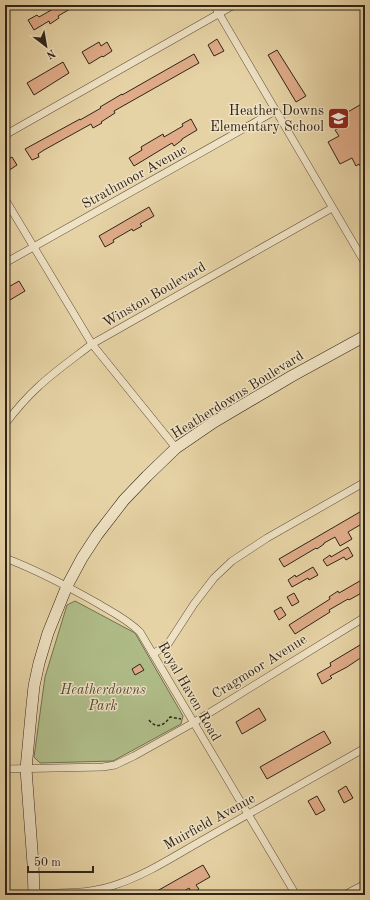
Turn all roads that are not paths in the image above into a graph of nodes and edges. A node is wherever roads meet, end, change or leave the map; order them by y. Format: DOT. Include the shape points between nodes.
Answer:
graph roads {
  1 [pos="214,5"];
  2 [pos="234,5"];
  3 [pos="219,14"];
  4 [pos="275,111"];
  5 [pos="5,135"];
  6 [pos="5,199"];
  7 [pos="332,208"];
  8 [pos="34,247"];
  9 [pos="365,263"];
  10 [pos="5,264"];
  11 [pos="365,336"];
  12 [pos="92,344"];
  13 [pos="5,424"];
  14 [pos="176,448"];
  15 [pos="365,482"];
  16 [pos="5,558"];
  17 [pos="67,586"];
  18 [pos="365,617"];
  19 [pos="153,654"];
  20 [pos="193,723"];
  21 [pos="365,748"];
  22 [pos="5,769"];
  23 [pos="26,769"];
  24 [pos="248,815"];
  25 [pos="365,884"];
  26 [pos="34,894"];
  27 [pos="296,895"];
  28 [pos="344,895"];
  1 -- 3 [label="street"];
  2 -- 3 [label="street"];
  3 -- 4 [label="street"];
  3 -- 5 [label="street"];
  4 -- 7 [label="street"];
  4 -- 8 [label="street, Strathmoor Avenue"];
  6 -- 8 [label="street"];
  7 -- 9 [label="street"];
  7 -- 12 [label="street, Winston Boulevard"];
  8 -- 10 [label="street, Strathmoor Avenue"];
  8 -- 12 [label="street"];
  11 -- 14 [label="street, Heatherdowns Boulevard" via="214,422"];
  12 -- 13 [label="street, Winston Boulevard" via="39,386"];
  12 -- 14 [label="street"];
  14 -- 17 [label="street, Heatherdowns Boulevard" via="124,500 97,535"];
  15 -- 19 [label="street" via="232,561 214,578 168,644"];
  16 -- 17 [label="street, Royal Haven Road"];
  17 -- 19 [label="street, Royal Haven Road" via="133,625"];
  17 -- 23 [label="street, Heatherdowns Boulevard" via="39,663 30,715"];
  18 -- 20 [label="street, Cragmoor Avenue"];
  19 -- 20 [label="street, Royal Haven Road"];
  20 -- 23 [label="street, Cragmoor Avenue" via="115,765"];
  20 -- 24 [label="street, Royal Haven Road"];
  21 -- 24 [label="street, Muirfield Avenue"];
  22 -- 23 [label="street, Cragmoor Avenue"];
  23 -- 26 [label="street, Heatherdowns Boulevard"];
  24 -- 26 [label="street, Muirfield Avenue" via="146,871 112,886 80,892"];
  24 -- 27 [label="street, Royal Haven Road"];
  25 -- 28 [label="street"];
}
